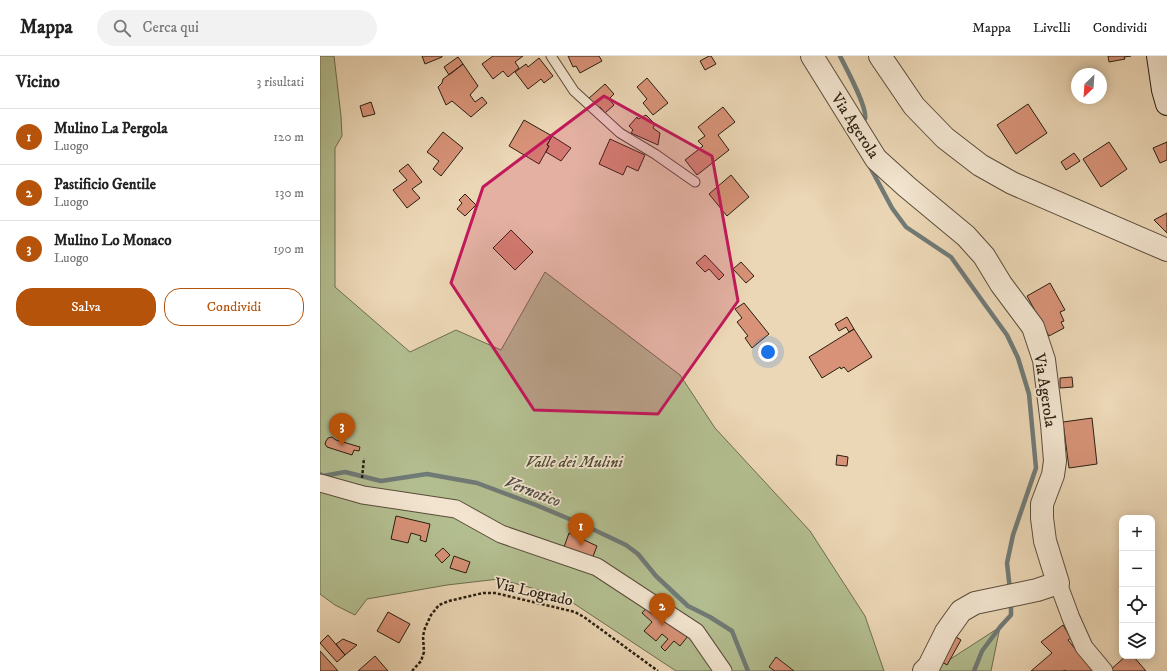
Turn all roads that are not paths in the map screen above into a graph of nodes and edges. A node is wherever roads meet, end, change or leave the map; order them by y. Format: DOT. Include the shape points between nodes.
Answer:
graph roads {
  1 [pos="551,56"];
  2 [pos="880,56"];
  3 [pos="1158,56"];
  4 [pos="811,58"];
  5 [pos="1167,104"];
  6 [pos="695,182"];
  7 [pos="1167,250"];
  8 [pos="320,483"];
  9 [pos="1058,583"];
  10 [pos="723,671"];
  11 [pos="924,671"];
  12 [pos="1104,671"];
  1 -- 6 [label="lane" via="574,91 620,133"];
  2 -- 7 [label="street" via="914,106 945,138 980,165 1012,184"];
  3 -- 5 [label="street" via="1162,90"];
  4 -- 9 [label="street, Via Agerola" via="876,159 966,236 984,256 1033,327 1044,360 1055,460 1053,474 1042,504 1042,518 1045,542"];
  8 -- 10 [label="street" via="363,495 456,509 501,534 597,567 696,632"];
  9 -- 11 [label="street" via="975,603 961,611"];
  9 -- 12 [label="street" via="1084,647"];
}
